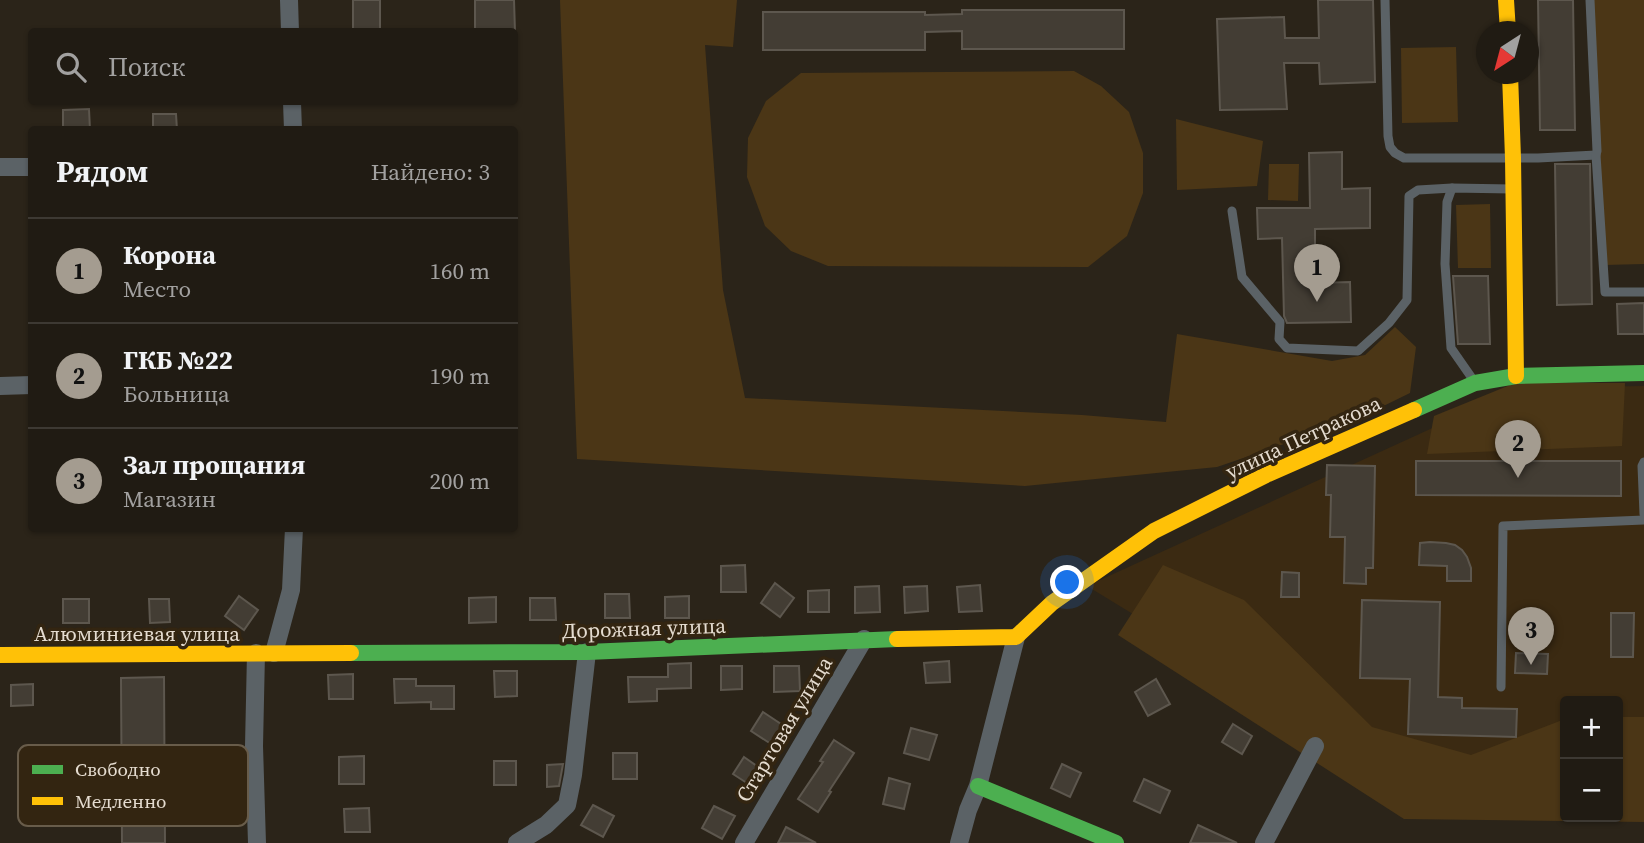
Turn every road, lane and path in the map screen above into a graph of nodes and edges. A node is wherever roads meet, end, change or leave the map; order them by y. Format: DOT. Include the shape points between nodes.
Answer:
graph roads {
  1 [pos="289,0"];
  2 [pos="1385,0"];
  3 [pos="1506,0"];
  4 [pos="1590,0"];
  5 [pos="1507,21"];
  6 [pos="290,28"];
  7 [pos="1510,84"];
  8 [pos="292,105"];
  9 [pos="293,126"];
  10 [pos="1596,155"];
  11 [pos="1513,158"];
  12 [pos="0,167"];
  13 [pos="28,167"];
  14 [pos="1452,188"];
  15 [pos="1514,189"];
  16 [pos="1232,211"];
  17 [pos="1644,292"];
  18 [pos="1644,373"];
  19 [pos="1516,376"];
  20 [pos="1475,383"];
  21 [pos="28,385"];
  22 [pos="0,386"];
  23 [pos="1644,462"];
  24 [pos="1644,514"];
  25 [pos="1644,520"];
  26 [pos="294,532"];
  27 [pos="1016,637"];
  28 [pos="864,639"];
  29 [pos="587,652"];
  30 [pos="265,653"];
  31 [pos="0,655"];
  32 [pos="1501,687"];
  33 [pos="1315,746"];
  34 [pos="978,786"];
  35 [pos="257,843"];
  36 [pos="517,843"];
  37 [pos="744,843"];
  38 [pos="959,843"];
  39 [pos="1116,843"];
  40 [pos="1264,843"];
  1 -- 6 [label="street"];
  2 -- 11 [label="lane" via="1390,147 1404,158"];
  3 -- 5 [label="street"];
  4 -- 10 [label="lane"];
  7 -- 11 [label="street"];
  8 -- 9 [label="street"];
  10 -- 11 [label="lane"];
  10 -- 17 [label="lane" via="1605,292"];
  11 -- 15 [label="street"];
  12 -- 13 [label="street"];
  14 -- 15 [label="lane"];
  14 -- 16 [label="lane" via="1418,190 1409,196 1406,300 1358,351 1287,348 1279,339 1280,322 1242,276"];
  14 -- 20 [label="lane" via="1447,202 1445,264 1451,348"];
  15 -- 19 [label="street"];
  18 -- 19 [label="street, улица Петракова"];
  19 -- 20 [label="street, улица Петракова"];
  20 -- 27 [label="street, улица Петракова" via="1266,475 1154,531 1052,603"];
  21 -- 22 [label="street"];
  23 -- 24 [label="lane"];
  25 -- 32 [label="lane" via="1503,526"];
  26 -- 30 [label="street" via="291,590"];
  27 -- 28 [label="street, Дорожная улица"];
  27 -- 34 [label="street"];
  28 -- 29 [label="street, Дорожная улица"];
  28 -- 37 [label="street, Стартовая улица"];
  29 -- 30 [label="street, Дорожная улица"];
  29 -- 36 [label="street" via="567,805"];
  30 -- 31 [label="street, Алюминиевая улица"];
  30 -- 35 [label="street" via="254,746"];
  33 -- 40 [label="street"];
  34 -- 38 [label="street"];
  34 -- 39 [label="street"];
}
